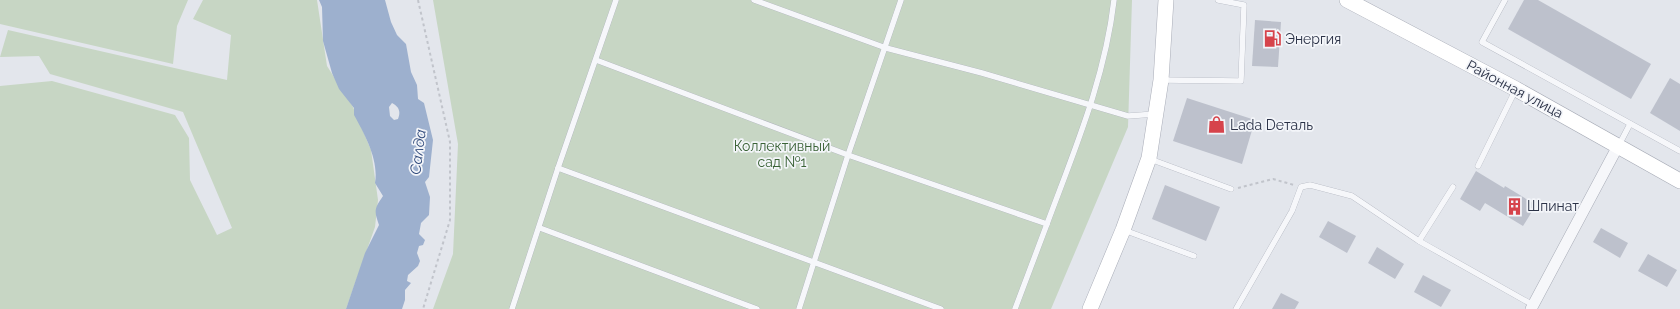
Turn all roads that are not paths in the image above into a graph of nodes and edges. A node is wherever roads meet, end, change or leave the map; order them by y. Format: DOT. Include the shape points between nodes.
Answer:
graph roads {
  1 [pos="616,0"];
  2 [pos="754,0"];
  3 [pos="901,0"];
  4 [pos="1114,0"];
  5 [pos="1166,0"];
  6 [pos="1218,0"];
  7 [pos="1347,0"];
  8 [pos="1505,0"];
  9 [pos="886,48"];
  10 [pos="596,60"];
  11 [pos="1161,80"];
  12 [pos="1516,89"];
  13 [pos="1092,105"];
  14 [pos="1156,114"];
  15 [pos="1630,124"];
  16 [pos="1618,146"];
  17 [pos="1680,151"];
  18 [pos="848,155"];
  19 [pos="1149,158"];
  20 [pos="1478,166"];
  21 [pos="558,168"];
  22 [pos="1680,181"];
  23 [pos="1453,187"];
  24 [pos="1231,189"];
  25 [pos="1047,224"];
  26 [pos="540,228"];
  27 [pos="1123,230"];
  28 [pos="1418,242"];
  29 [pos="1194,256"];
  30 [pos="812,263"];
  31 [pos="1532,307"];
  32 [pos="512,309"];
  33 [pos="757,309"];
  34 [pos="799,309"];
  35 [pos="940,309"];
  36 [pos="1015,309"];
  37 [pos="1090,309"];
  38 [pos="1236,309"];
  1 -- 10 [label="lane"];
  2 -- 9 [label="lane"];
  3 -- 9 [label="lane"];
  4 -- 13 [label="lane" via="1110,31"];
  5 -- 11 [label="main road"];
  6 -- 11 [label="lane" via="1244,5 1241,81"];
  7 -- 12 [label="main road, Районная улица"];
  8 -- 15 [label="lane" via="1482,42"];
  9 -- 13 [label="lane"];
  9 -- 18 [label="lane"];
  10 -- 18 [label="lane"];
  10 -- 21 [label="lane"];
  11 -- 14 [label="main road"];
  12 -- 16 [label="main road, Районная улица"];
  12 -- 20 [label="lane"];
  13 -- 14 [label="lane" via="1128,116"];
  13 -- 25 [label="lane"];
  14 -- 19 [label="main road"];
  15 -- 16 [label="lane"];
  15 -- 17 [label="lane"];
  16 -- 22 [label="main road, Районная улица"];
  16 -- 31 [label="street"];
  18 -- 25 [label="lane"];
  18 -- 30 [label="lane"];
  19 -- 24 [label="lane"];
  19 -- 27 [label="main road"];
  21 -- 26 [label="lane"];
  21 -- 30 [label="lane"];
  23 -- 28 [label="lane"];
  25 -- 36 [label="lane"];
  26 -- 32 [label="lane"];
  26 -- 33 [label="lane"];
  27 -- 29 [label="lane"];
  27 -- 37 [label="main road"];
  28 -- 31 [label="lane"];
  28 -- 38 [label="lane" via="1352,196 1310,185 1302,187 1292,211"];
  30 -- 34 [label="lane"];
  30 -- 35 [label="lane"];
}
